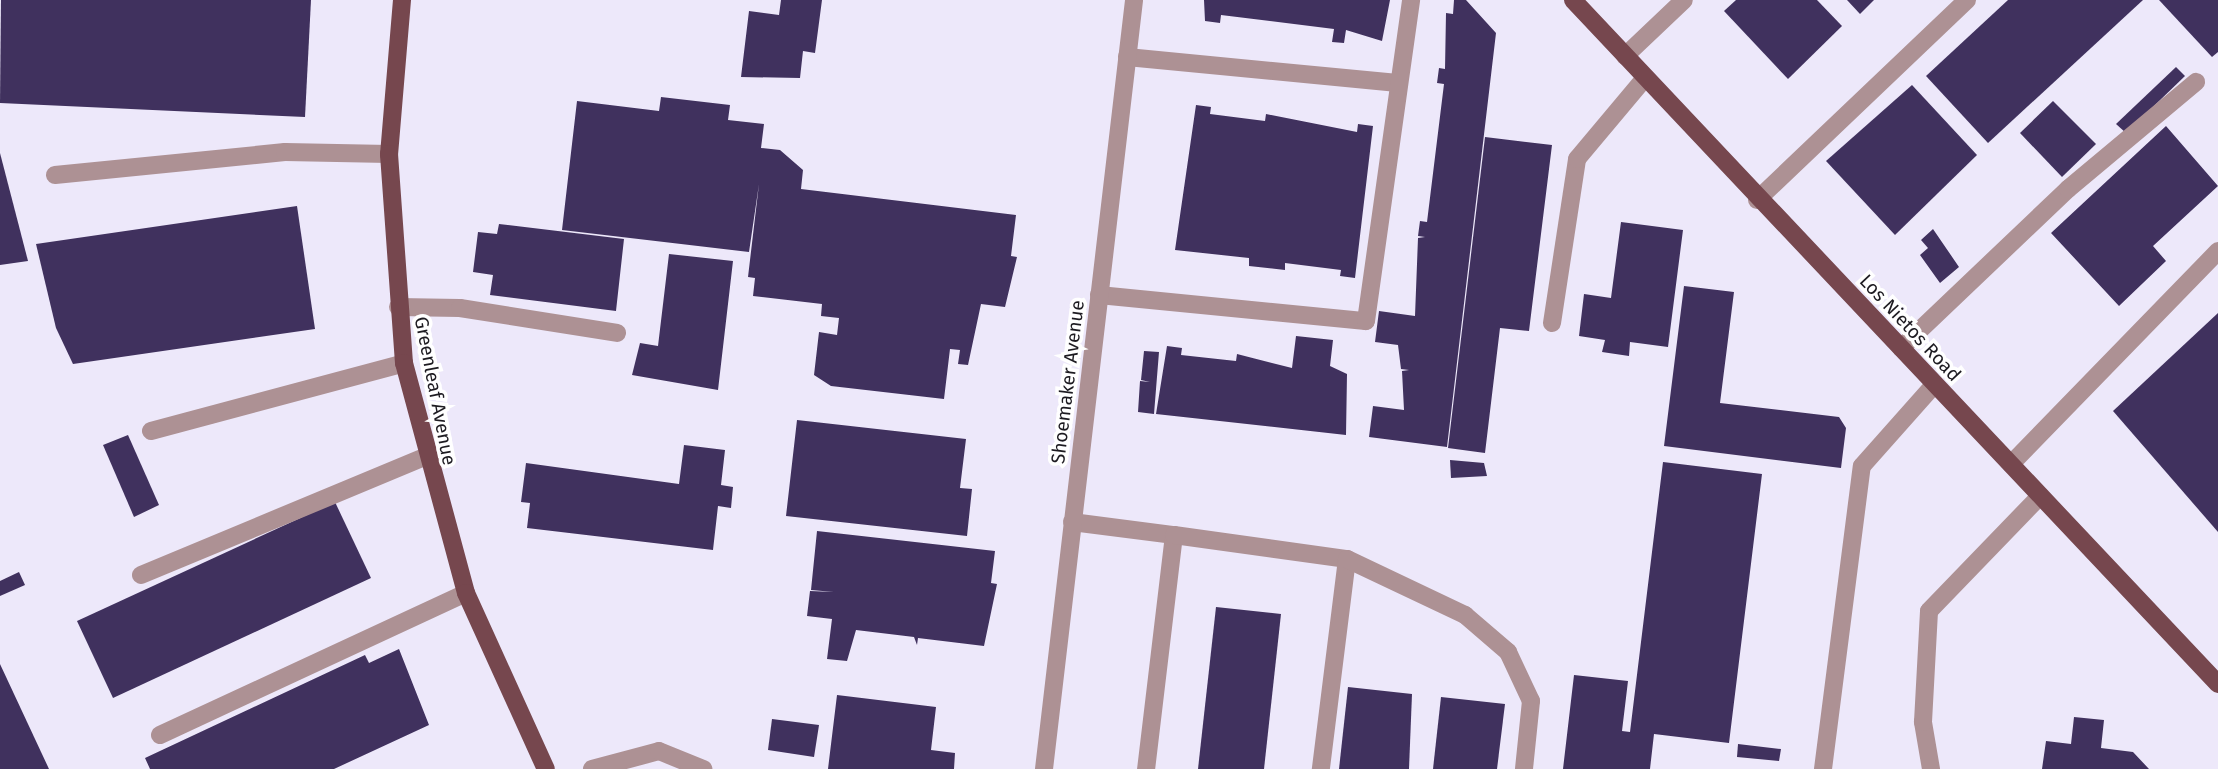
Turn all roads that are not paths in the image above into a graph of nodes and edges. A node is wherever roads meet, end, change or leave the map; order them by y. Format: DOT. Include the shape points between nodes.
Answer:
graph roads {
  1 [pos="402,0"];
  2 [pos="1134,0"];
  3 [pos="1410,0"];
  4 [pos="1573,0"];
  5 [pos="1684,0"];
  6 [pos="1967,0"];
  7 [pos="1625,56"];
  8 [pos="1127,57"];
  9 [pos="1645,78"];
  10 [pos="2196,82"];
  11 [pos="1398,83"];
  12 [pos="390,155"];
  13 [pos="55,175"];
  14 [pos="1757,200"];
  15 [pos="2218,251"];
  16 [pos="1099,295"];
  17 [pos="398,307"];
  18 [pos="1552,323"];
  19 [pos="617,333"];
  20 [pos="1901,348"];
  21 [pos="404,363"];
  22 [pos="1934,385"];
  23 [pos="151,431"];
  24 [pos="424,457"];
  25 [pos="2011,464"];
  26 [pos="2040,496"];
  27 [pos="1072,522"];
  28 [pos="1174,535"];
  29 [pos="1347,559"];
  30 [pos="141,575"];
  31 [pos="466,593"];
  32 [pos="2218,684"];
  33 [pos="160,735"];
  34 [pos="546,769"];
  35 [pos="592,769"];
  36 [pos="704,769"];
  37 [pos="1044,769"];
  38 [pos="1146,769"];
  39 [pos="1321,769"];
  40 [pos="1524,769"];
  41 [pos="1824,769"];
  42 [pos="1931,769"];
  1 -- 12 [label="main road, Greenleaf Avenue"];
  2 -- 8 [label="street, Shoemaker Avenue"];
  3 -- 11 [label="street"];
  4 -- 7 [label="main road, Los Nietos Road"];
  5 -- 7 [label="street"];
  6 -- 14 [label="street"];
  7 -- 9 [label="main road, Los Nietos Road"];
  8 -- 11 [label="street"];
  8 -- 16 [label="street, Shoemaker Avenue"];
  9 -- 14 [label="main road, Los Nietos Road"];
  9 -- 18 [label="street" via="1577,159"];
  10 -- 20 [label="street" via="2068,189"];
  11 -- 16 [label="street" via="1366,321"];
  12 -- 13 [label="street" via="285,152"];
  12 -- 17 [label="main road, Greenleaf Avenue"];
  14 -- 20 [label="main road, Los Nietos Road"];
  15 -- 25 [label="street"];
  16 -- 27 [label="street, Shoemaker Avenue"];
  17 -- 19 [label="street" via="460,308"];
  17 -- 21 [label="main road, Greenleaf Avenue"];
  20 -- 22 [label="main road, Los Nietos Road"];
  21 -- 23 [label="street"];
  21 -- 24 [label="main road, Greenleaf Avenue"];
  22 -- 25 [label="main road, Los Nietos Road"];
  22 -- 41 [label="street" via="1862,466"];
  24 -- 30 [label="street"];
  24 -- 31 [label="main road, Greenleaf Avenue"];
  25 -- 26 [label="main road, Los Nietos Road"];
  26 -- 32 [label="main road, Los Nietos Road"];
  26 -- 42 [label="street" via="1930,611 1923,722"];
  27 -- 28 [label="street"];
  27 -- 37 [label="street, Shoemaker Avenue"];
  28 -- 29 [label="street"];
  28 -- 38 [label="street"];
  29 -- 39 [label="street"];
  29 -- 40 [label="street" via="1465,615 1508,652 1531,701"];
  31 -- 33 [label="street"];
  31 -- 34 [label="main road, Greenleaf Avenue"];
  35 -- 36 [label="street" via="659,751"];
}
